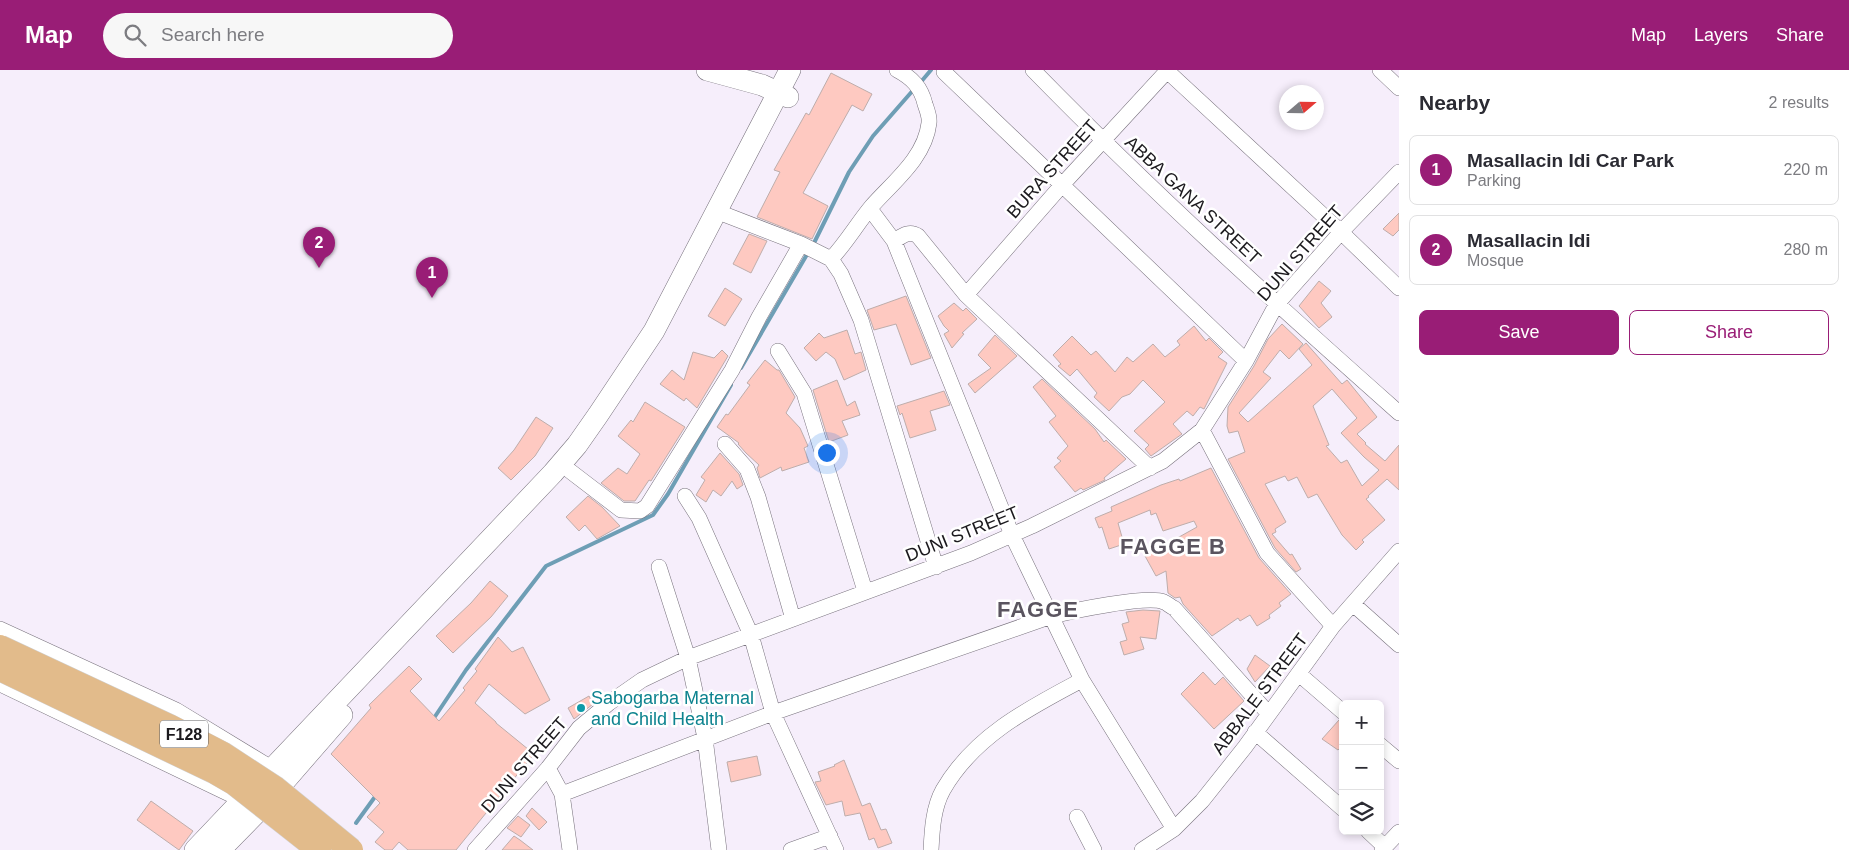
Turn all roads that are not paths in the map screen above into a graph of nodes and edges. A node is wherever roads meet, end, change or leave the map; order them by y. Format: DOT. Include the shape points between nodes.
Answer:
graph roads {
  1 [pos="707,70"];
  2 [pos="790,70"];
  3 [pos="802,70"];
  4 [pos="1033,70"];
  5 [pos="1167,70"];
  6 [pos="1380,70"];
  7 [pos="944,72"];
  8 [pos="904,74"];
  9 [pos="1399,88"];
  10 [pos="783,95"];
  11 [pos="1102,141"];
  12 [pos="1399,172"];
  13 [pos="1062,185"];
  14 [pos="870,209"];
  15 [pos="726,215"];
  16 [pos="1341,232"];
  17 [pos="894,241"];
  18 [pos="802,244"];
  19 [pos="831,259"];
  20 [pos="1399,288"];
  21 [pos="966,295"];
  22 [pos="1276,305"];
  23 [pos="778,351"];
  24 [pos="1246,361"];
  25 [pos="1399,413"];
  26 [pos="1202,430"];
  27 [pos="725,444"];
  28 [pos="1150,468"];
  29 [pos="570,471"];
  30 [pos="685,496"];
  31 [pos="1012,535"];
  32 [pos="1399,550"];
  33 [pos="936,566"];
  34 [pos="658,567"];
  35 [pos="865,591"];
  36 [pos="1353,604"];
  37 [pos="1052,616"];
  38 [pos="793,619"];
  39 [pos="1333,626"];
  40 [pos="0,629"];
  41 [pos="752,635"];
  42 [pos="1399,645"];
  43 [pos="0,647"];
  44 [pos="688,658"];
  45 [pos="0,669"];
  46 [pos="1299,674"];
  47 [pos="1082,680"];
  48 [pos="0,684"];
  49 [pos="1339,709"];
  50 [pos="773,713"];
  51 [pos="1268,713"];
  52 [pos="1255,732"];
  53 [pos="705,738"];
  54 [pos="1381,745"];
  55 [pos="1399,761"];
  56 [pos="548,768"];
  57 [pos="279,774"];
  58 [pos="562,794"];
  59 [pos="250,806"];
  60 [pos="1339,806"];
  61 [pos="1077,817"];
  62 [pos="1174,829"];
  63 [pos="1399,832"];
  64 [pos="1372,835"];
  65 [pos="833,843"];
  66 [pos="1384,848"];
  67 [pos="195,850"];
  68 [pos="220,850"];
  69 [pos="305,850"];
  70 [pos="319,850"];
  71 [pos="351,850"];
  72 [pos="475,850"];
  73 [pos="570,850"];
  74 [pos="719,850"];
  75 [pos="791,850"];
  76 [pos="931,850"];
  77 [pos="1094,850"];
  78 [pos="1142,850"];
  1 -- 10 [label="main road" via="762,85"];
  2 -- 10 [label="main road"];
  3 -- 10 [label="main road"];
  4 -- 11 [label="street, ABBA GANA STREET"];
  5 -- 11 [label="street, BURA STREET"];
  5 -- 16 [label="street"];
  6 -- 9 [label="street"];
  7 -- 13 [label="street"];
  8 -- 14 [label="street" via="923,96 929,121 925,140 912,163"];
  10 -- 15 [label="main road"];
  10 -- 57 [label="main road" via="654,331 577,445 404,628"];
  11 -- 13 [label="street, BURA STREET"];
  11 -- 22 [label="street, ABBA GANA STREET"];
  12 -- 16 [label="street, DUNI STREET"];
  13 -- 21 [label="street, BURA STREET"];
  13 -- 24 [label="street"];
  14 -- 17 [label="street"];
  14 -- 19 [label="street"];
  15 -- 18 [label="street"];
  15 -- 29 [label="main road" via="641,372"];
  16 -- 20 [label="street"];
  16 -- 22 [label="street, DUNI STREET"];
  17 -- 21 [label="street" via="914,233"];
  17 -- 31 [label="street"];
  18 -- 19 [label="street"];
  18 -- 29 [label="street" via="732,370 647,506 640,511 620,510"];
  19 -- 33 [label="street" via="841,274 860,320"];
  21 -- 28 [label="street"];
  22 -- 24 [label="street, DUNI STREET"];
  22 -- 25 [label="street, ABBA GANA STREET"];
  23 -- 35 [label="street" via="804,393"];
  24 -- 26 [label="street, DUNI STREET"];
  26 -- 28 [label="street, DUNI STREET"];
  26 -- 39 [label="street" via="1267,552"];
  27 -- 38 [label="street" via="747,469 758,497"];
  28 -- 31 [label="street, DUNI STREET"];
  29 -- 57 [label="main road" via="361,693"];
  30 -- 41 [label="street" via="699,518"];
  31 -- 33 [label="street, DUNI STREET"];
  31 -- 37 [label="street"];
  32 -- 36 [label="street, ABBALE STREET"];
  33 -- 35 [label="street, DUNI STREET"];
  34 -- 44 [label="street"];
  35 -- 38 [label="street, DUNI STREET"];
  36 -- 39 [label="street, ABBALE STREET"];
  36 -- 42 [label="street"];
  37 -- 47 [label="street"];
  37 -- 50 [label="street"];
  37 -- 51 [label="street" via="1079,609 1163,602 1174,608"];
  38 -- 41 [label="street, DUNI STREET"];
  39 -- 46 [label="street, ABBALE STREET"];
  40 -- 57 [label="street" via="176,710"];
  41 -- 44 [label="street, DUNI STREET"];
  41 -- 50 [label="street"];
  43 -- 71 [label="main road, F128, bridge" via="223,754 275,788"];
  44 -- 53 [label="street"];
  44 -- 56 [label="street, DUNI STREET" via="642,680 609,702 579,728"];
  45 -- 70 [label="main road, F128, bridge" via="215,772 234,783"];
  46 -- 49 [label="street"];
  46 -- 51 [label="street, ABBALE STREET"];
  47 -- 62 [label="street"];
  47 -- 76 [label="street" via="990,734 962,763 942,792 932,825"];
  48 -- 59 [label="street"];
  50 -- 53 [label="street"];
  50 -- 65 [label="street"];
  51 -- 52 [label="street, ABBALE STREET"];
  52 -- 60 [label="street"];
  52 -- 62 [label="street, ABBALE STREET" via="1202,801"];
  53 -- 58 [label="street"];
  53 -- 74 [label="street"];
  54 -- 55 [label="street"];
  56 -- 58 [label="street"];
  56 -- 72 [label="street, DUNI STREET"];
  57 -- 59 [label="main road"];
  58 -- 73 [label="street"];
  59 -- 67 [label="main road"];
  59 -- 68 [label="main road"];
  59 -- 69 [label="street"];
  61 -- 77 [label="street"];
  62 -- 78 [label="street, ABBALE STREET"];
  63 -- 66 [label="street"];
  64 -- 66 [label="street"];
  65 -- 75 [label="street"];
}
